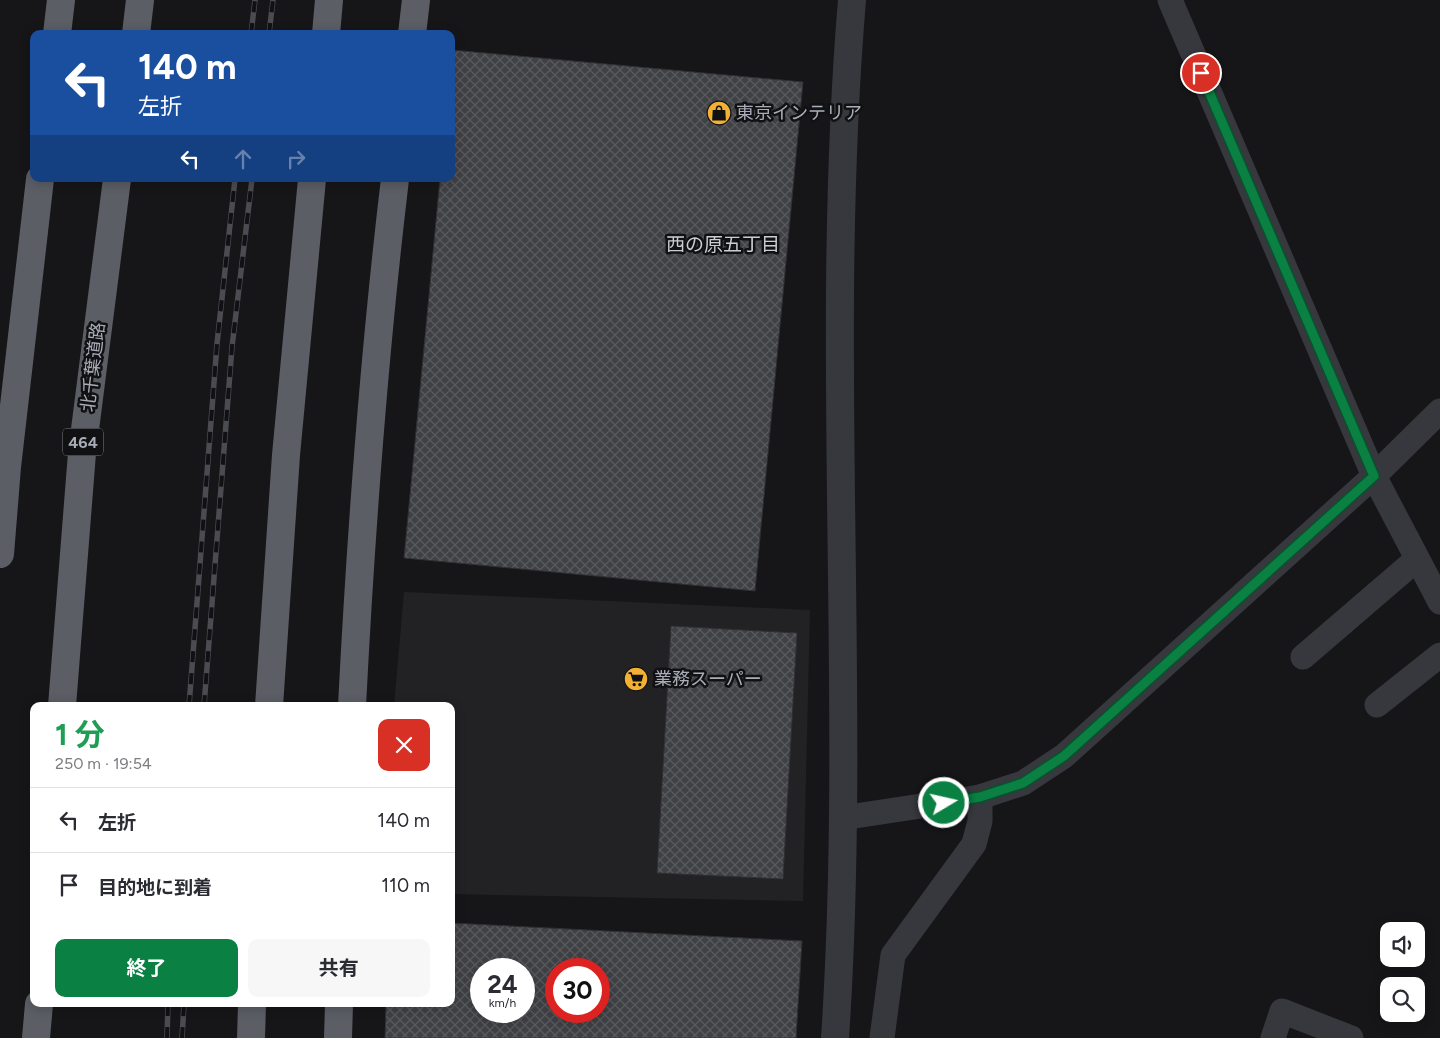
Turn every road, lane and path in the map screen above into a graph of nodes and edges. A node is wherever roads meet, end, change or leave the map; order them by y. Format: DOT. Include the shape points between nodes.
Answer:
graph roads {
  1 [pos="61,0"];
  2 [pos="140,0"];
  3 [pos="329,0"];
  4 [pos="416,0"];
  5 [pos="852,0"];
  6 [pos="1170,0"];
  7 [pos="57,30"];
  8 [pos="136,30"];
  9 [pos="326,30"];
  10 [pos="412,30"];
  11 [pos="40,182"];
  12 [pos="117,182"];
  13 [pos="312,182"];
  14 [pos="394,182"];
  15 [pos="1440,411"];
  16 [pos="1374,476"];
  17 [pos="0,554"];
  18 [pos="1417,559"];
  19 [pos="1440,602"];
  20 [pos="1440,655"];
  21 [pos="1303,657"];
  22 [pos="62,702"];
  23 [pos="269,702"];
  24 [pos="352,702"];
  25 [pos="1377,705"];
  26 [pos="980,797"];
  27 [pos="842,818"];
  28 [pos="39,1007"];
  29 [pos="252,1007"];
  30 [pos="339,1007"];
  31 [pos="36,1038"];
  32 [pos="251,1038"];
  33 [pos="338,1038"];
  34 [pos="835,1038"];
  35 [pos="882,1038"];
  36 [pos="1273,1038"];
  37 [pos="1351,1038"];
  1 -- 7 [label="highway"];
  2 -- 8 [label="highway"];
  3 -- 9 [label="highway"];
  4 -- 10 [label="highway"];
  5 -- 27 [label="street" via="844,133 841,305"];
  6 -- 16 [label="street"];
  11 -- 17 [label="highway"];
  12 -- 22 [label="highway, 北千葉道路 / 464" via="82,453"];
  13 -- 23 [label="highway" via="286,455"];
  14 -- 24 [label="highway" via="360,559"];
  15 -- 16 [label="street"];
  16 -- 18 [label="street"];
  16 -- 26 [label="street" via="1064,756 1023,783"];
  18 -- 19 [label="street"];
  18 -- 21 [label="street"];
  20 -- 25 [label="street"];
  26 -- 27 [label="street"];
  26 -- 35 [label="street" via="980,821 974,844 893,955"];
  27 -- 34 [label="street" via="841,947"];
  28 -- 31 [label="highway"];
  29 -- 32 [label="highway"];
  30 -- 33 [label="highway"];
  36 -- 37 [label="street" via="1282,1011"];
}
